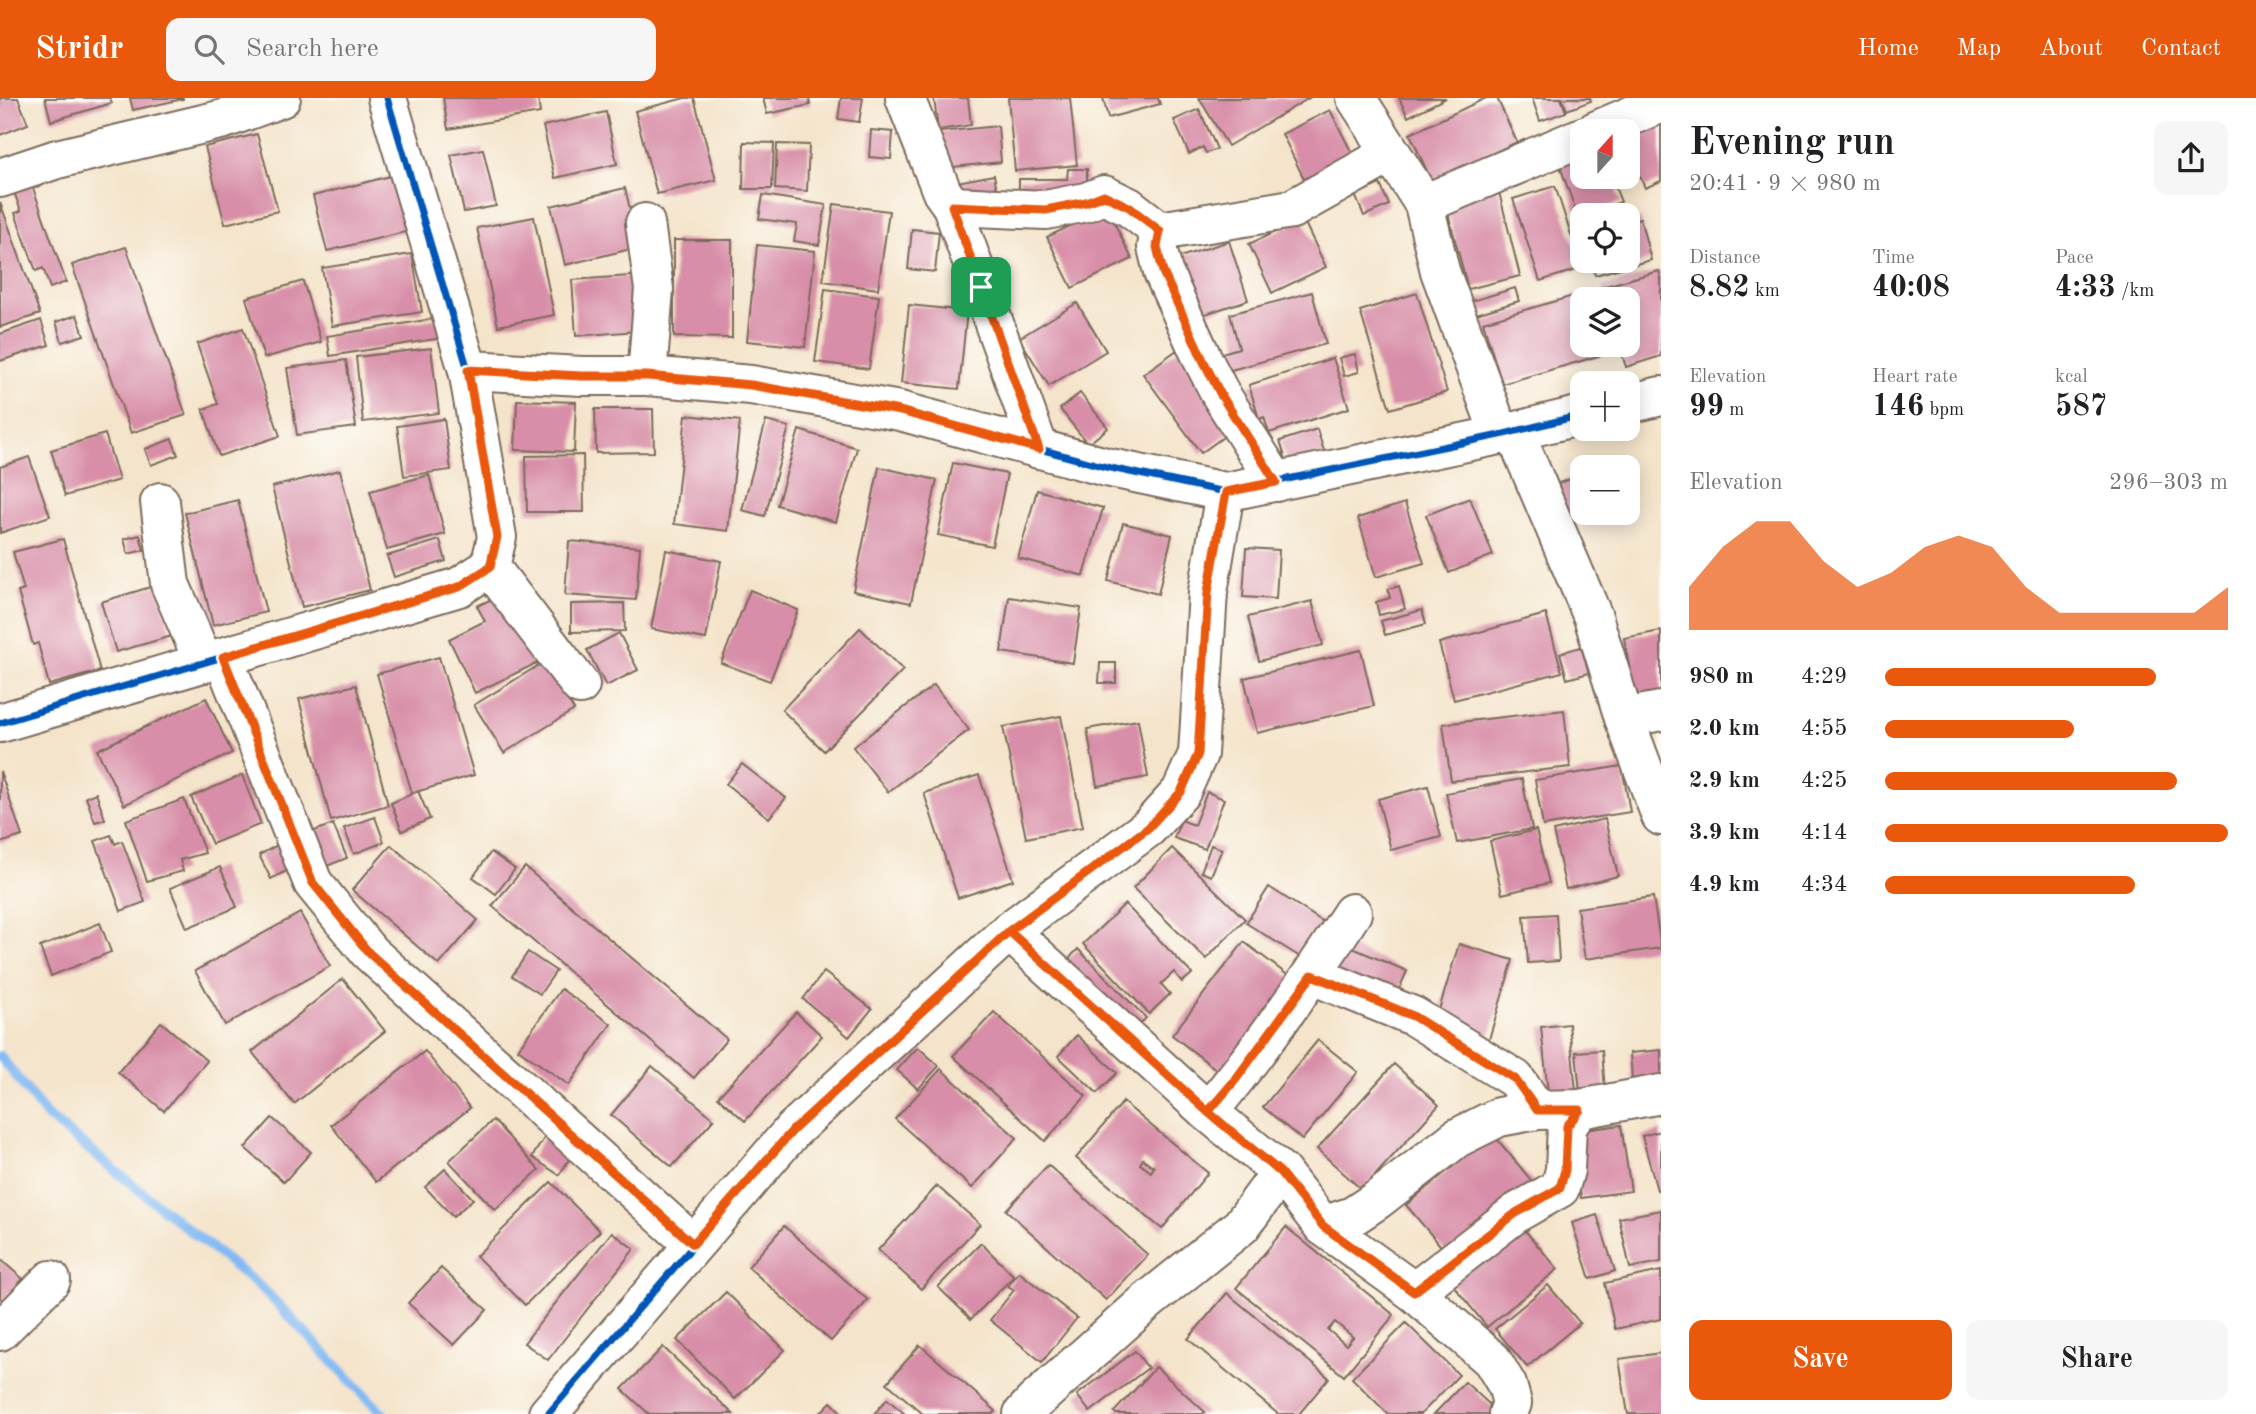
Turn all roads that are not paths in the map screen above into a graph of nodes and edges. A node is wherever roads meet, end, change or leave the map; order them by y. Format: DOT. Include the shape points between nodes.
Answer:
graph roads {
  1 [pos="281,98"];
  2 [pos="387,98"];
  3 [pos="905,98"];
  4 [pos="1356,98"];
  5 [pos="1661,103"];
  6 [pos="1623,119"];
  7 [pos="1570,142"];
  8 [pos="1390,154"];
  9 [pos="0,178"];
  10 [pos="1424,204"];
  11 [pos="952,206"];
  12 [pos="645,223"];
  13 [pos="1160,231"];
  14 [pos="468,370"];
  15 [pos="647,376"];
  16 [pos="1661,396"];
  17 [pos="1640,401"];
  18 [pos="1570,418"];
  19 [pos="1507,433"];
  20 [pos="1039,449"];
  21 [pos="1276,482"];
  22 [pos="1226,492"];
  23 [pos="160,502"];
  24 [pos="490,567"];
  25 [pos="213,660"];
  26 [pos="580,684"];
  27 [pos="1661,711"];
  28 [pos="1623,718"];
  29 [pos="0,723"];
  30 [pos="1661,816"];
  31 [pos="1352,913"];
  32 [pos="1009,931"];
  33 [pos="1312,975"];
  34 [pos="1661,1094"];
  35 [pos="1537,1110"];
  36 [pos="1580,1110"];
  37 [pos="1208,1112"];
  38 [pos="1280,1172"];
  39 [pos="1323,1226"];
  40 [pos="693,1244"];
  41 [pos="51,1280"];
  42 [pos="1414,1292"];
  43 [pos="0,1331"];
  44 [pos="548,1414"];
  45 [pos="1023,1414"];
  46 [pos="1508,1414"];
  1 -- 9 [label="street" via="224,119 57,159"];
  2 -- 14 [label="street"];
  3 -- 11 [label="street" via="942,192"];
  4 -- 8 [label="street"];
  5 -- 6 [label="street"];
  7 -- 10 [label="street"];
  8 -- 10 [label="street"];
  8 -- 13 [label="street" via="1292,209"];
  10 -- 19 [label="street" via="1440,271"];
  11 -- 13 [label="street" via="1046,210 1104,195"];
  11 -- 20 [label="street"];
  12 -- 15 [label="street" via="654,289"];
  13 -- 21 [label="street" via="1157,247 1163,272 1197,347 1221,395"];
  14 -- 15 [label="street"];
  14 -- 24 [label="street" via="497,537"];
  15 -- 20 [label="street" via="751,385 900,411"];
  16 -- 17 [label="street"];
  18 -- 19 [label="street"];
  19 -- 21 [label="street"];
  19 -- 28 [label="street" via="1593,617"];
  20 -- 22 [label="street"];
  21 -- 22 [label="street"];
  22 -- 32 [label="street" via="1208,592 1198,754 1181,792 1148,828"];
  23 -- 25 [label="street" via="170,584"];
  24 -- 25 [label="street" via="459,587"];
  24 -- 26 [label="street"];
  25 -- 29 [label="street"];
  25 -- 40 [label="street" via="313,883 369,953"];
  27 -- 28 [label="street"];
  28 -- 30 [label="street"];
  31 -- 33 [label="street"];
  32 -- 37 [label="street"];
  32 -- 40 [label="street" via="793,1130"];
  33 -- 35 [label="street" via="1413,1016 1515,1079"];
  33 -- 37 [label="street"];
  34 -- 36 [label="street"];
  35 -- 36 [label="street"];
  35 -- 39 [label="street" via="1499,1117 1457,1138 1353,1216"];
  36 -- 42 [label="street" via="1567,1126 1560,1188 1516,1213"];
  37 -- 38 [label="street"];
  38 -- 39 [label="street"];
  38 -- 45 [label="street" via="1241,1226 1144,1304"];
  39 -- 42 [label="street"];
  40 -- 44 [label="street"];
  41 -- 43 [label="street"];
  42 -- 46 [label="street" via="1492,1360 1507,1385 1512,1403"];
}
